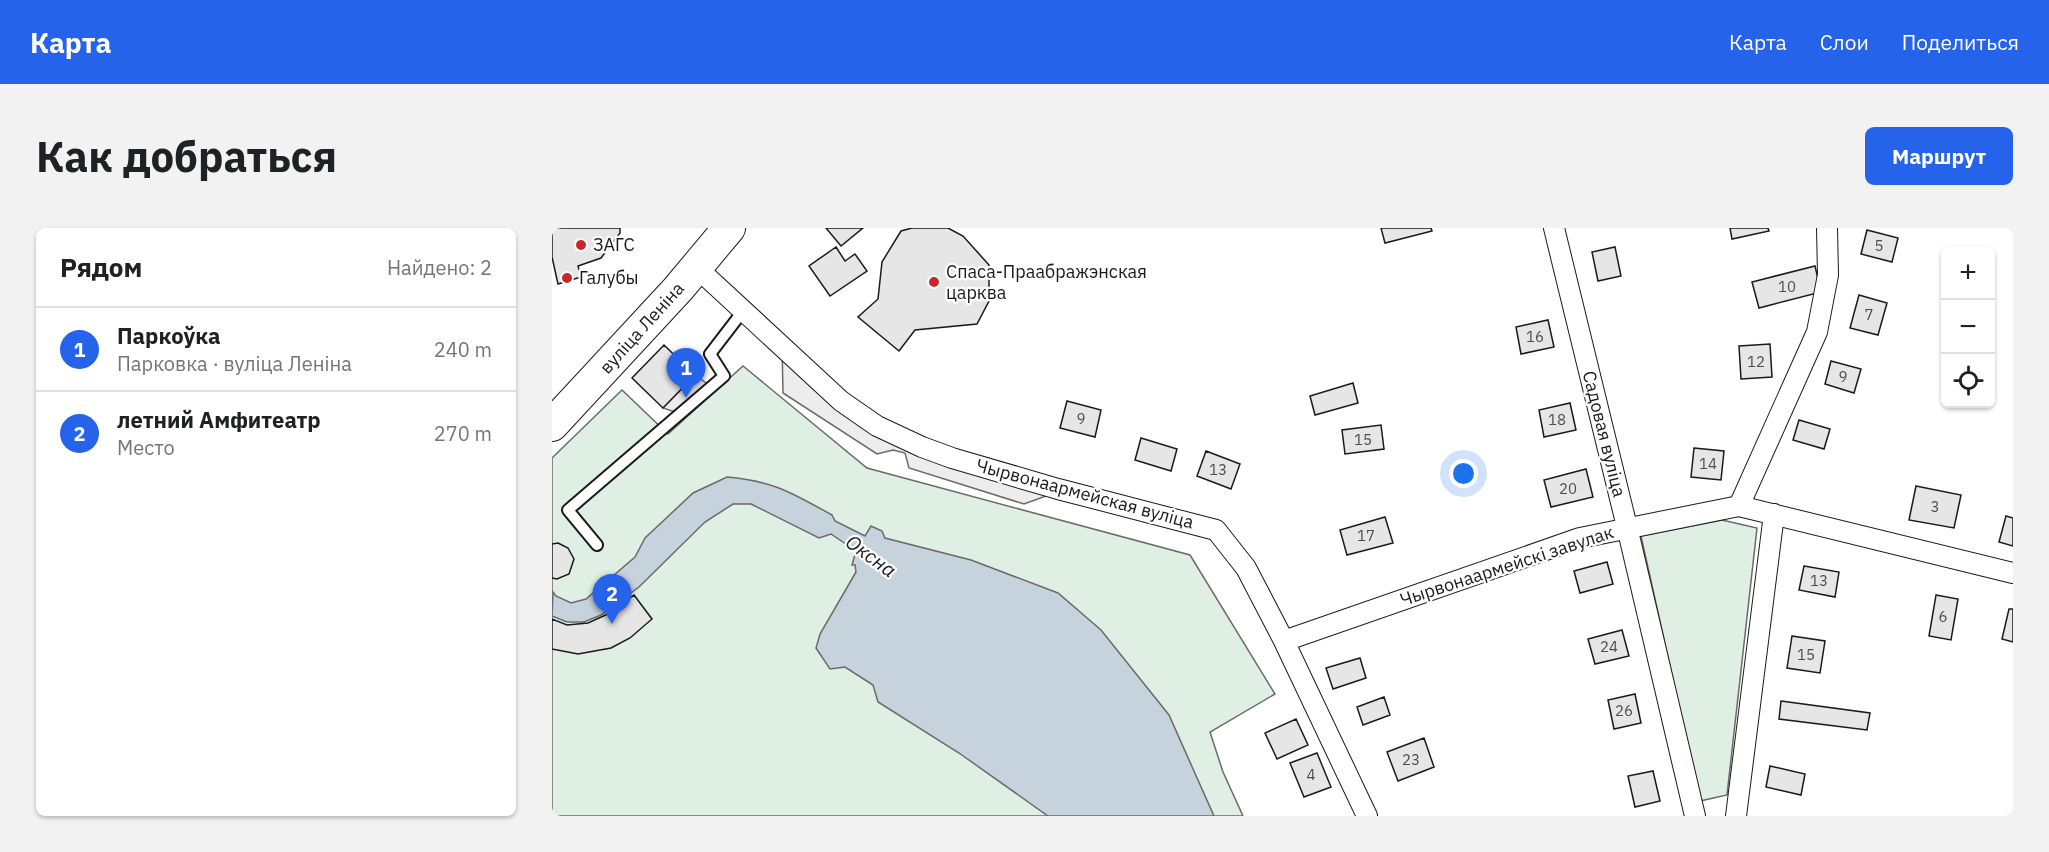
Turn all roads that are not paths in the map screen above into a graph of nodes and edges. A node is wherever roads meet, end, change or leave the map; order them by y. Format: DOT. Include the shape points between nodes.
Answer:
graph roads {
  1 [pos="1554,228"];
  2 [pos="1827,228"];
  3 [pos="727,229"];
  4 [pos="696,267"];
  5 [pos="744,311"];
  6 [pos="552,425"];
  7 [pos="1738,506"];
  8 [pos="1773,514"];
  9 [pos="1627,527"];
  10 [pos="597,545"];
  11 [pos="2013,573"];
  12 [pos="1284,641"];
  13 [pos="1367,816"];
  14 [pos="1695,816"];
  15 [pos="1736,816"];
  1 -- 9 [label="street, Садовая вуліца"];
  2 -- 7 [label="street" via="1828,275 1818,332"];
  3 -- 4 [label="main road, вуліца Леніна"];
  4 -- 5 [label="street, Чырвонаармейская вуліца"];
  4 -- 6 [label="main road, вуліца Леніна"];
  5 -- 10 [label="lane" via="710,354 724,376 568,510"];
  5 -- 12 [label="street, Чырвонаармейская вуліца" via="842,401 877,426 952,458 1216,530 1246,568"];
  7 -- 8 [label="street, Чырвонаармейскі завулак"];
  7 -- 9 [label="street, Чырвонаармейскі завулак"];
  8 -- 11 [label="street, Чырвонаармейскі завулак"];
  8 -- 15 [label="street"];
  9 -- 12 [label="street, Чырвонаармейскі завулак" via="1580,538"];
  9 -- 14 [label="street, Садовая вуліца"];
  12 -- 13 [label="street, Чырвонаармейская вуліца"];
}
